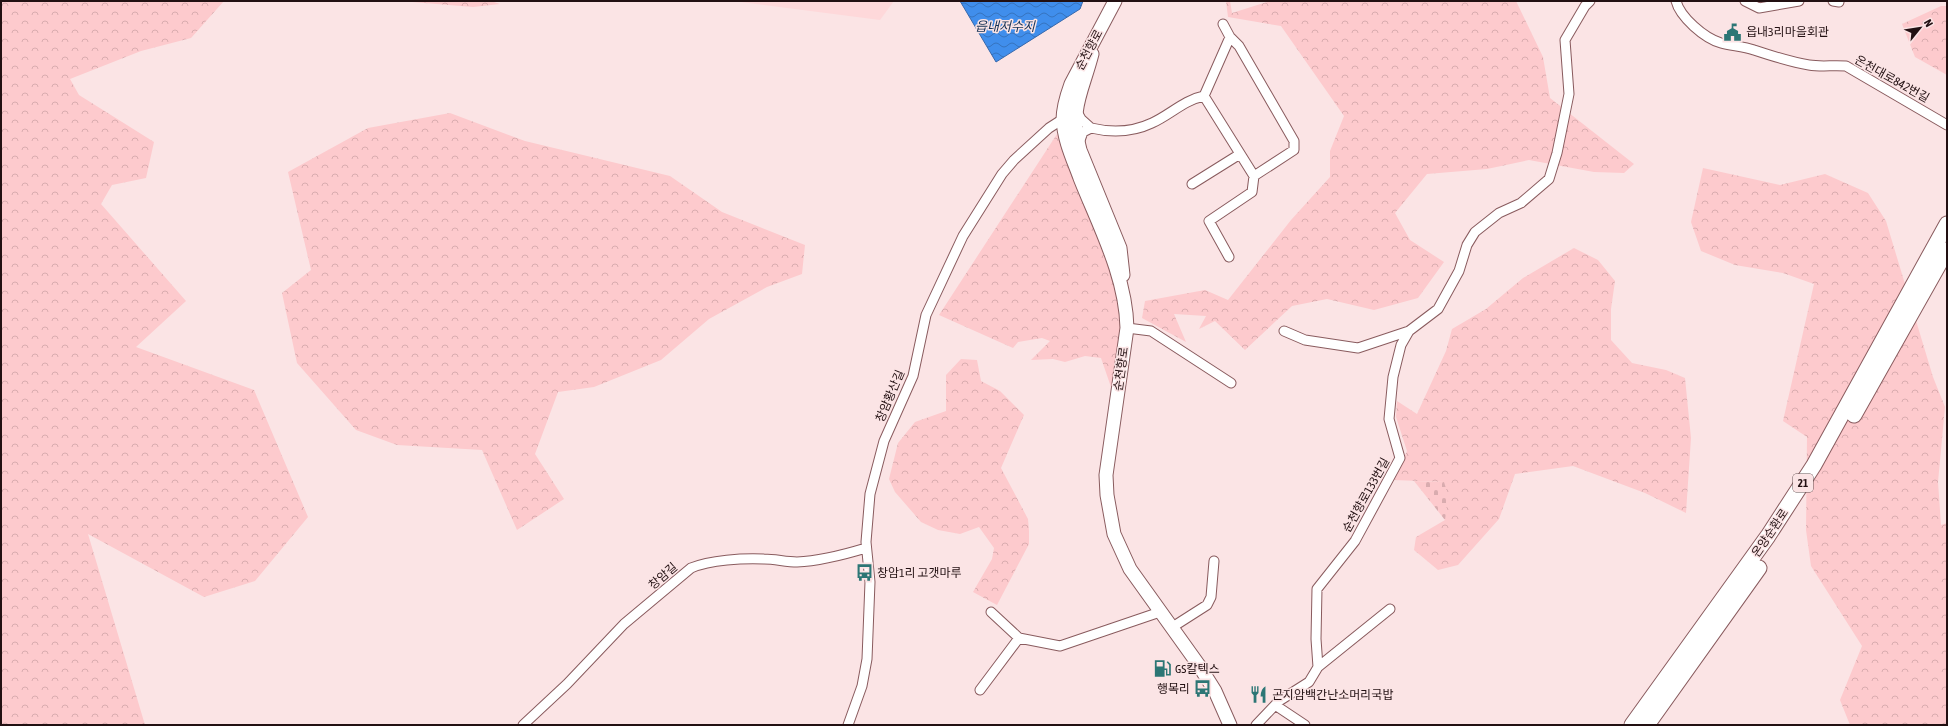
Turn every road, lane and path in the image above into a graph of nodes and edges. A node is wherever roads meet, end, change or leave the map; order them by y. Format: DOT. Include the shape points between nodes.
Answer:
graph roads {
  1 [pos="1115,1"];
  2 [pos="1590,1"];
  3 [pos="1676,1"];
  4 [pos="1745,1"];
  5 [pos="1799,1"];
  6 [pos="1223,24"];
  7 [pos="1097,34"];
  8 [pos="1230,37"];
  9 [pos="1204,96"];
  10 [pos="1076,106"];
  11 [pos="1063,119"];
  12 [pos="1947,125"];
  13 [pos="1092,128"];
  14 [pos="1080,150"];
  15 [pos="1240,154"];
  16 [pos="1254,176"];
  17 [pos="1192,184"];
  18 [pos="1947,224"];
  19 [pos="1947,250"];
  20 [pos="1229,257"];
  21 [pos="1124,295"];
  22 [pos="1127,328"];
  23 [pos="1284,331"];
  24 [pos="1409,331"];
  25 [pos="1232,383"];
  26 [pos="866,548"];
  27 [pos="1214,561"];
  28 [pos="1390,609"];
  29 [pos="991,612"];
  30 [pos="1160,612"];
  31 [pos="1171,628"];
  32 [pos="1019,638"];
  33 [pos="1318,667"];
  34 [pos="980,690"];
  35 [pos="1275,705"];
  36 [pos="523,725"];
  37 [pos="848,725"];
  38 [pos="1230,725"];
  39 [pos="1256,725"];
  40 [pos="1305,725"];
  41 [pos="1632,725"];
  42 [pos="1647,725"];
  1 -- 7 [label="main road, 순천향로"];
  2 -- 24 [label="street, 순천향로133번길" via="1565,40 1569,94 1549,179 1521,203 1499,213 1475,232 1467,245 1459,271 1438,309"];
  3 -- 12 [label="street, 온천대로842번길" via="1678,10 1701,33 1720,43 1811,65 1846,66"];
  4 -- 5 [label="street" via="1759,8"];
  6 -- 8 [label="street"];
  7 -- 10 [label="main road"];
  7 -- 11 [label="main road, 순천향로" via="1071,84"];
  8 -- 9 [label="street"];
  8 -- 16 [label="street" via="1239,46 1295,146 1291,154"];
  9 -- 13 [label="street" via="1191,100 1148,125 1122,131"];
  9 -- 15 [label="street"];
  10 -- 13 [label="street" via="1081,119"];
  10 -- 14 [label="main road" via="1075,121"];
  11 -- 21 [label="main road, 순천향로" via="1068,145"];
  11 -- 26 [label="street, 창암황산길" via="1049,128 1002,174 963,236 932,300 921,332 910,386 879,454 870,494"];
  13 -- 14 [label="street" via="1082,132"];
  14 -- 21 [label="main road" via="1120,248"];
  15 -- 16 [label="street"];
  15 -- 17 [label="street"];
  16 -- 20 [label="street" via="1252,192 1209,221"];
  18 -- 41 [label="highway, 온양순환로 / 21" via="1814,465 1768,536"];
  19 -- 42 [label="highway, 온양순환로 / 21" via="1812,485 1749,581"];
  21 -- 22 [label="main road, 순천향로"];
  22 -- 25 [label="street" via="1151,331"];
  22 -- 30 [label="main road, 순천향로" via="1108,456 1106,495 1114,534 1121,552"];
  23 -- 24 [label="street" via="1305,340 1358,348"];
  24 -- 33 [label="street, 순천향로133번길" via="1401,345 1393,378 1390,419 1400,458 1355,541 1317,589"];
  26 -- 36 [label="street, 창암길" via="817,560 796,562 764,558 747,559 703,564 691,568 624,624 567,684"];
  26 -- 37 [label="street, 창암황산길" via="870,582 866,668 860,695"];
  27 -- 31 [label="street" via="1211,598 1207,605"];
  28 -- 33 [label="street"];
  29 -- 32 [label="street"];
  30 -- 31 [label="main road, 순천향로"];
  30 -- 32 [label="street" via="1060,646"];
  31 -- 38 [label="main road, 순천향로" via="1215,691"];
  32 -- 34 [label="street"];
  33 -- 35 [label="street" via="1309,682"];
  35 -- 39 [label="street"];
  35 -- 40 [label="street"];
}
